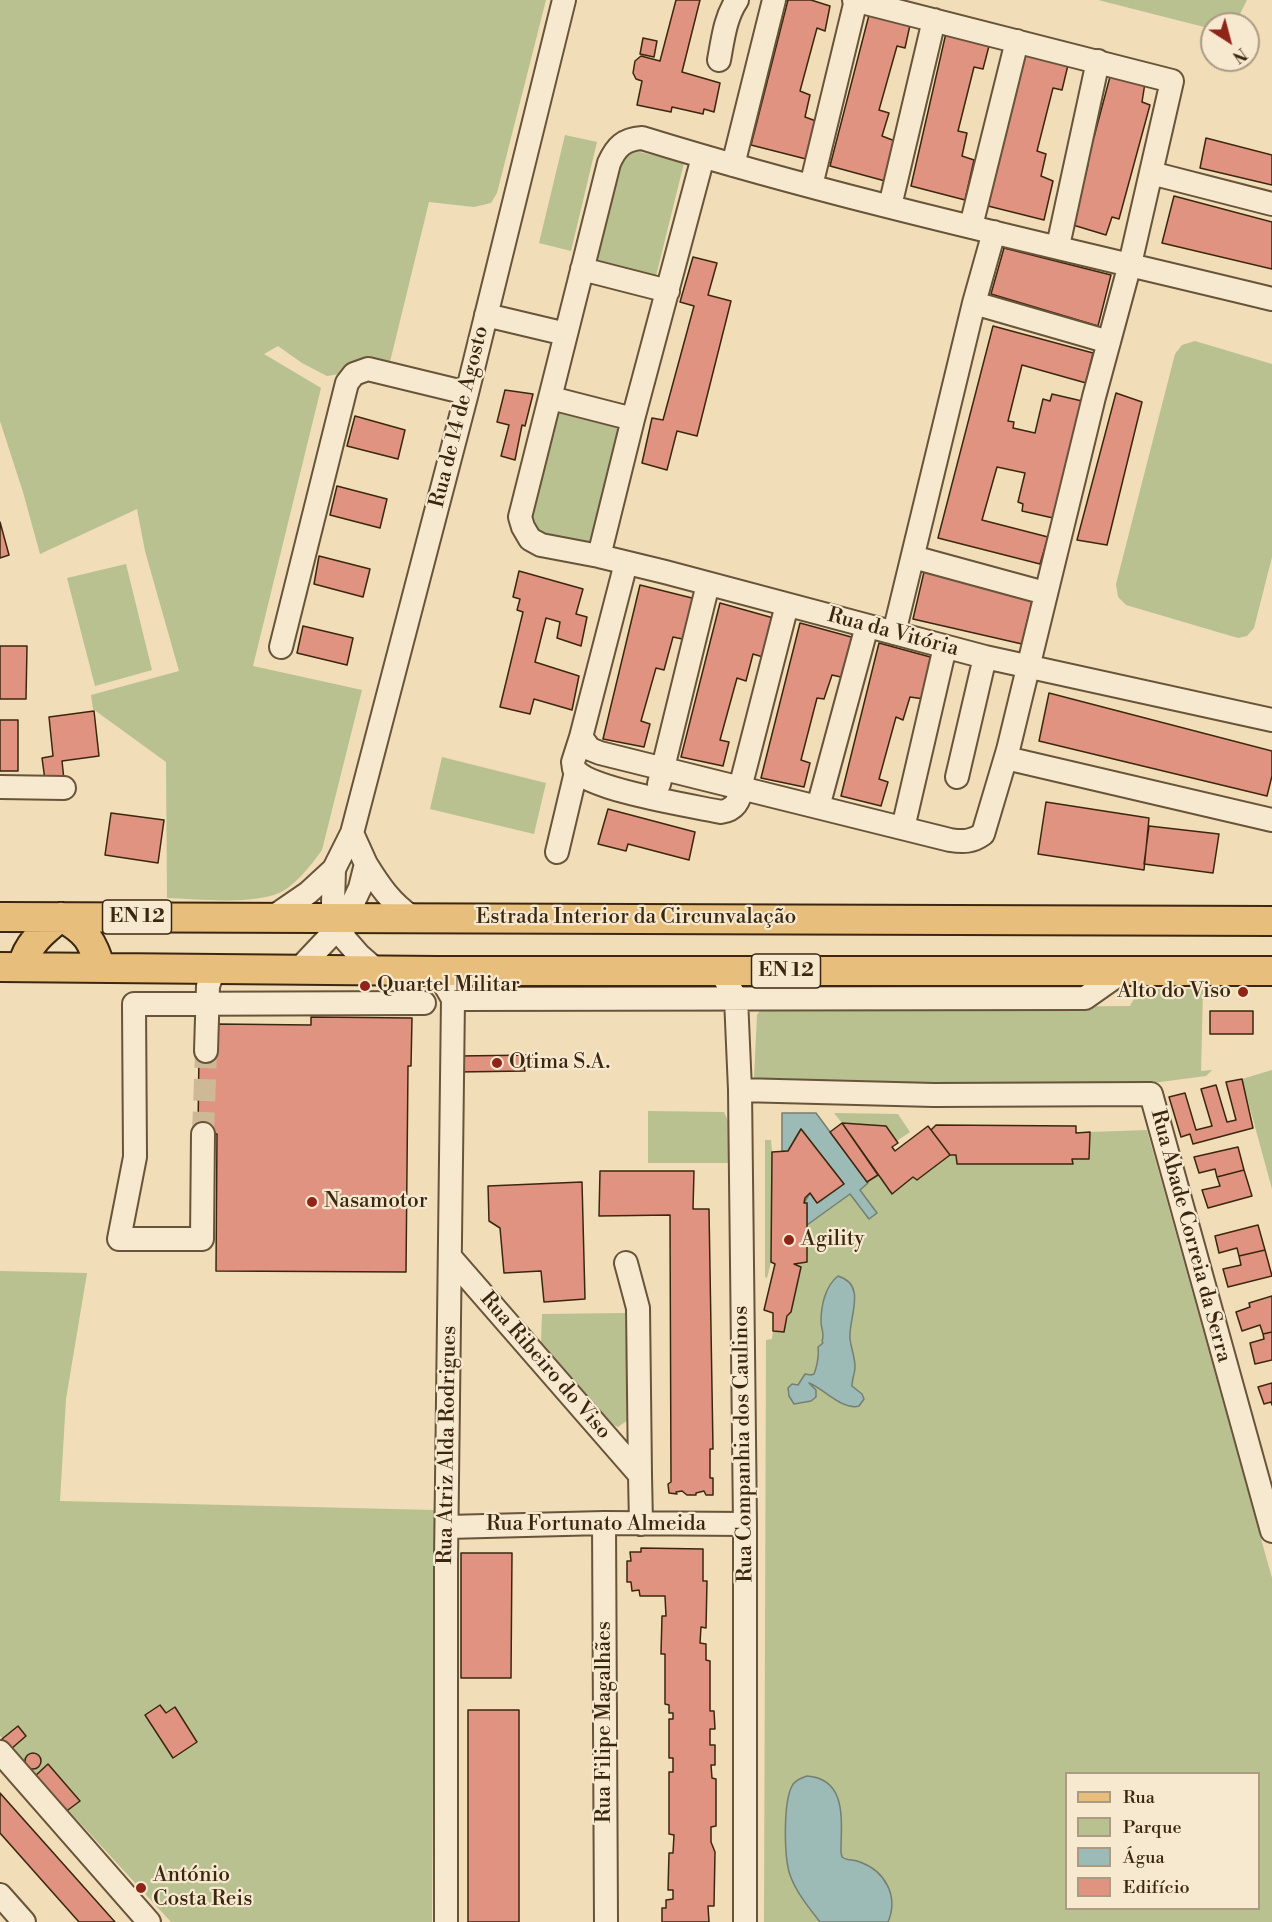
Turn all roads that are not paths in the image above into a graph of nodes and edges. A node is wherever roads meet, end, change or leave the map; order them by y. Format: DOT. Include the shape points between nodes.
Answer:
graph roads {
  1 [pos="564,0"];
  2 [pos="737,0"];
  3 [pos="774,0"];
  4 [pos="855,0"];
  5 [pos="934,20"];
  6 [pos="1017,41"];
  7 [pos="719,60"];
  8 [pos="1098,61"];
  9 [pos="703,157"];
  10 [pos="734,165"];
  11 [pos="1151,173"];
  12 [pos="811,186"];
  13 [pos="1272,204"];
  14 [pos="890,206"];
  15 [pos="971,226"];
  16 [pos="994,232"];
  17 [pos="1058,246"];
  18 [pos="1130,264"];
  19 [pos="582,269"];
  20 [pos="668,291"];
  21 [pos="1272,299"];
  22 [pos="974,303"];
  23 [pos="486,315"];
  24 [pos="566,334"];
  25 [pos="1109,342"];
  26 [pos="467,393"];
  27 [pos="551,398"];
  28 [pos="633,419"];
  29 [pos="599,556"];
  30 [pos="912,557"];
  31 [pos="626,563"];
  32 [pos="708,584"];
  33 [pos="1045,593"];
  34 [pos="787,605"];
  35 [pos="867,626"];
  36 [pos="894,633"];
  37 [pos="280,647"];
  38 [pos="945,647"];
  39 [pos="986,657"];
  40 [pos="1028,666"];
  41 [pos="1272,720"];
  42 [pos="581,737"];
  43 [pos="1006,758"];
  44 [pos="663,769"];
  45 [pos="576,772"];
  46 [pos="957,777"];
  47 [pos="0,787"];
  48 [pos="64,788"];
  49 [pos="740,788"];
  50 [pos="656,798"];
  51 [pos="818,807"];
  52 [pos="1272,820"];
  53 [pos="903,828"];
  54 [pos="352,833"];
  55 [pos="557,852"];
  56 [pos="366,864"];
  57 [pos="334,869"];
  58 [pos="0,917"];
  59 [pos="61,917"];
  60 [pos="273,917"];
  61 [pos="412,917"];
  62 [pos="340,919"];
  63 [pos="1272,921"];
  64 [pos="11,967"];
  65 [pos="101,968"];
  66 [pos="214,969"];
  67 [pos="299,969"];
  68 [pos="375,969"];
  69 [pos="437,971"];
  70 [pos="720,971"];
  71 [pos="827,971"];
  72 [pos="1272,971"];
  73 [pos="1122,972"];
  74 [pos="849,997"];
  75 [pos="736,998"];
  76 [pos="453,999"];
  77 [pos="424,1003"];
  78 [pos="207,1004"];
  79 [pos="206,1051"];
  80 [pos="740,1090"];
  81 [pos="203,1134"];
  82 [pos="451,1257"];
  83 [pos="626,1263"];
  84 [pos="640,1475"];
  85 [pos="604,1523"];
  86 [pos="641,1524"];
  87 [pos="745,1524"];
  88 [pos="447,1527"];
  89 [pos="1272,1531"];
  90 [pos="0,1752"];
  91 [pos="0,1895"];
  92 [pos="24,1922"];
  93 [pos="149,1922"];
  94 [pos="446,1922"];
  95 [pos="606,1922"];
  96 [pos="745,1922"];
  1 -- 23 [label="street, Rua de 14 de Agosto"];
  2 -- 7 [label="street" via="731,9"];
  3 -- 10 [label="street"];
  4 -- 5 [label="street"];
  4 -- 12 [label="street"];
  5 -- 6 [label="street"];
  5 -- 14 [label="street"];
  6 -- 8 [label="street"];
  6 -- 15 [label="street"];
  8 -- 11 [label="street" via="1172,81"];
  8 -- 17 [label="street"];
  9 -- 10 [label="street"];
  9 -- 19 [label="street" via="642,138 622,143 609,163"];
  9 -- 20 [label="street"];
  10 -- 12 [label="street"];
  11 -- 13 [label="street"];
  11 -- 18 [label="street"];
  12 -- 14 [label="street"];
  14 -- 15 [label="street"];
  15 -- 16 [label="street"];
  16 -- 17 [label="street"];
  16 -- 22 [label="street"];
  17 -- 18 [label="street"];
  18 -- 21 [label="street"];
  18 -- 25 [label="street"];
  19 -- 20 [label="street"];
  19 -- 24 [label="street"];
  20 -- 28 [label="street"];
  22 -- 25 [label="street"];
  22 -- 30 [label="street"];
  23 -- 24 [label="street"];
  23 -- 26 [label="street, Rua de 14 de Agosto"];
  24 -- 27 [label="street"];
  25 -- 33 [label="street"];
  26 -- 37 [label="street" via="368,369 346,382"];
  26 -- 54 [label="street, Rua de 14 de Agosto"];
  27 -- 28 [label="street"];
  27 -- 29 [label="street, Rua da Vitória" via="523,502 523,527 530,539 541,545"];
  28 -- 29 [label="street"];
  29 -- 31 [label="street, Rua da Vitória"];
  30 -- 33 [label="street"];
  30 -- 36 [label="street"];
  31 -- 32 [label="street, Rua da Vitória"];
  31 -- 42 [label="street"];
  32 -- 34 [label="street, Rua da Vitória"];
  32 -- 44 [label="street"];
  33 -- 40 [label="street"];
  34 -- 35 [label="street, Rua da Vitória"];
  34 -- 49 [label="street"];
  35 -- 36 [label="street, Rua da Vitória"];
  35 -- 51 [label="street"];
  36 -- 38 [label="street, Rua da Vitória"];
  38 -- 39 [label="street, Rua da Vitória"];
  38 -- 53 [label="street"];
  39 -- 40 [label="street, Rua da Vitória"];
  39 -- 46 [label="street"];
  40 -- 41 [label="street, Rua da Vitória"];
  40 -- 43 [label="street"];
  42 -- 44 [label="street" via="594,752"];
  42 -- 45 [label="street" via="573,762"];
  43 -- 52 [label="street"];
  43 -- 53 [label="street" via="983,834 975,840 950,840"];
  44 -- 49 [label="street"];
  44 -- 50 [label="street"];
  45 -- 50 [label="street" via="590,782"];
  45 -- 55 [label="street"];
  47 -- 48 [label="street"];
  49 -- 50 [label="street" via="736,804 721,812"];
  49 -- 51 [label="street"];
  51 -- 53 [label="street"];
  54 -- 56 [label="street"];
  54 -- 57 [label="street, Rua de 14 de Agosto"];
  56 -- 61 [label="street" via="397,907"];
  56 -- 62 [label="street" via="353,903"];
  57 -- 60 [label="street, Rua de 14 de Agosto"];
  57 -- 62 [label="street, Rua de 14 de Agosto" via="333,904"];
  58 -- 59 [label="main road, Estrada Interior da Circunvalação / EN 12"];
  59 -- 60 [label="main road, Estrada Interior da Circunvalação / EN 12"];
  59 -- 64 [label="main road"];
  59 -- 65 [label="main road" via="80,928 92,944"];
  60 -- 62 [label="main road, Estrada Interior da Circunvalação / EN 12"];
  61 -- 62 [label="main road, Estrada Interior da Circunvalação / EN 12"];
  61 -- 63 [label="main road, Estrada Interior da Circunvalação / EN 12"];
  62 -- 67 [label="street" via="329,940"];
  62 -- 68 [label="street, Rua de 14 de Agosto" via="345,939"];
  64 -- 65 [label="main road, EN 12"];
  65 -- 66 [label="main road, EN 12"];
  66 -- 67 [label="main road, EN 12"];
  66 -- 78 [label="street"];
  67 -- 68 [label="main road, EN 12"];
  68 -- 69 [label="main road, EN 12"];
  69 -- 70 [label="main road, EN 12"];
  69 -- 76 [label="street"];
  70 -- 71 [label="main road, EN 12"];
  70 -- 75 [label="street, Rua Companhia dos Caulinos"];
  71 -- 73 [label="main road, EN 12"];
  71 -- 74 [label="street"];
  72 -- 73 [label="main road, EN 12"];
  73 -- 74 [label="street" via="1085,998"];
  74 -- 75 [label="street"];
  75 -- 76 [label="street"];
  75 -- 80 [label="street, Rua Companhia dos Caulinos"];
  76 -- 82 [label="street, Rua Atriz Alda Rodrigues"];
  77 -- 78 [label="street"];
  78 -- 79 [label="street"];
  78 -- 81 [label="street" via="134,1004 135,1157 119,1239 202,1239"];
  80 -- 87 [label="street, Rua Companhia dos Caulinos"];
  80 -- 89 [label="street, Rua Abade Correia da Serra" via="934,1095 1151,1094"];
  82 -- 84 [label="street, Rua Ribeiro do Viso"];
  82 -- 88 [label="street, Rua Atriz Alda Rodrigues"];
  83 -- 84 [label="street, Rua Ribeiro do Viso" via="638,1308"];
  84 -- 86 [label="street, Rua Ribeiro do Viso"];
  85 -- 86 [label="street, Rua Fortunato Almeida"];
  85 -- 88 [label="street, Rua Fortunato Almeida"];
  85 -- 95 [label="street, Rua Filipe Magalhães"];
  86 -- 87 [label="street, Rua Fortunato Almeida"];
  87 -- 96 [label="street, Rua Companhia dos Caulinos"];
  88 -- 94 [label="street, Rua Atriz Alda Rodrigues"];
  90 -- 93 [label="street"];
  91 -- 92 [label="street"];
}
